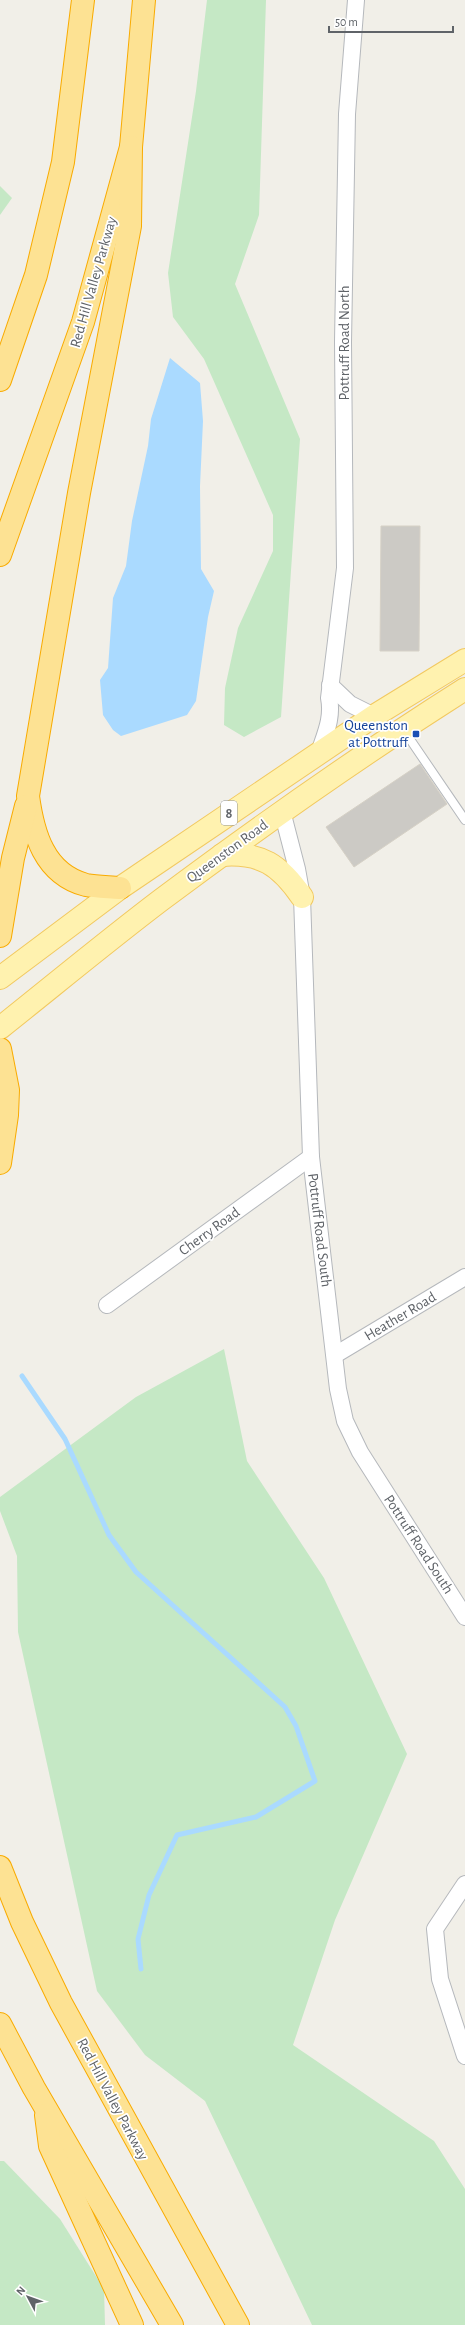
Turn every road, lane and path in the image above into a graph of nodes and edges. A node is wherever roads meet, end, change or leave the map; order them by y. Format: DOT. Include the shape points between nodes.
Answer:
graph roads {
  1 [pos="83,0"];
  2 [pos="144,0"];
  3 [pos="356,0"];
  4 [pos="131,147"];
  5 [pos="0,380"];
  6 [pos="0,555"];
  7 [pos="465,660"];
  8 [pos="330,685"];
  9 [pos="465,689"];
  10 [pos="374,716"];
  11 [pos="403,728"];
  12 [pos="319,753"];
  13 [pos="28,796"];
  14 [pos="282,812"];
  15 [pos="465,820"];
  16 [pos="222,855"];
  17 [pos="120,888"];
  18 [pos="302,897"];
  19 [pos="0,936"];
  20 [pos="0,978"];
  21 [pos="0,1028"];
  22 [pos="0,1049"];
  23 [pos="311,1157"];
  24 [pos="0,1164"];
  25 [pos="465,1277"];
  26 [pos="107,1305"];
  27 [pos="335,1355"];
  28 [pos="465,1617"];
  29 [pos="0,1867"];
  30 [pos="465,1884"];
  31 [pos="0,2024"];
  32 [pos="465,2056"];
  33 [pos="44,2106"];
  34 [pos="132,2325"];
  35 [pos="172,2325"];
  36 [pos="238,2325"];
  1 -- 5 [label="highway" via="63,162 36,275"];
  2 -- 4 [label="highway, Red Hill Valley Parkway"];
  3 -- 8 [label="street, Pottruff Road North" via="347,114 343,342 345,568"];
  4 -- 6 [label="highway, Red Hill Valley Parkway" via="83,322"];
  4 -- 13 [label="highway" via="130,226 79,492"];
  7 -- 10 [label="main road, Queenston Road / 8"];
  8 -- 10 [label="street" via="350,704"];
  8 -- 12 [label="street, Pottruff Road North" via="331,710"];
  9 -- 11 [label="main road, Queenston Road / 8"];
  10 -- 12 [label="main road, Queenston Road / 8"];
  11 -- 14 [label="main road, Queenston Road / 8"];
  11 -- 15 [label="lane"];
  12 -- 17 [label="main road, Queenston Road / 8"];
  13 -- 17 [label="highway" via="31,823 38,841 44,854 56,868 71,879 86,885"];
  13 -- 19 [label="highway" via="13,858"];
  14 -- 16 [label="main road, Queenston Road / 8"];
  14 -- 18 [label="street, Pottruff Road South" via="298,869"];
  16 -- 18 [label="main road" via="242,853 265,860 285,875"];
  16 -- 21 [label="main road, Queenston Road / 8"];
  17 -- 20 [label="main road, Queenston Road / 8"];
  18 -- 23 [label="street, Pottruff Road South"];
  22 -- 24 [label="highway" via="8,1090"];
  23 -- 26 [label="street, Cherry Road"];
  23 -- 27 [label="street, Pottruff Road South"];
  25 -- 27 [label="street, Heather Road"];
  27 -- 28 [label="street, Pottruff Road South" via="345,1421 360,1452"];
  29 -- 36 [label="highway, Red Hill Valley Parkway" via="22,1922 61,2003"];
  30 -- 32 [label="street" via="435,1929 435,1944 440,1979"];
  31 -- 33 [label="highway"];
  33 -- 34 [label="highway" via="50,2146"];
  33 -- 35 [label="highway"];
}
